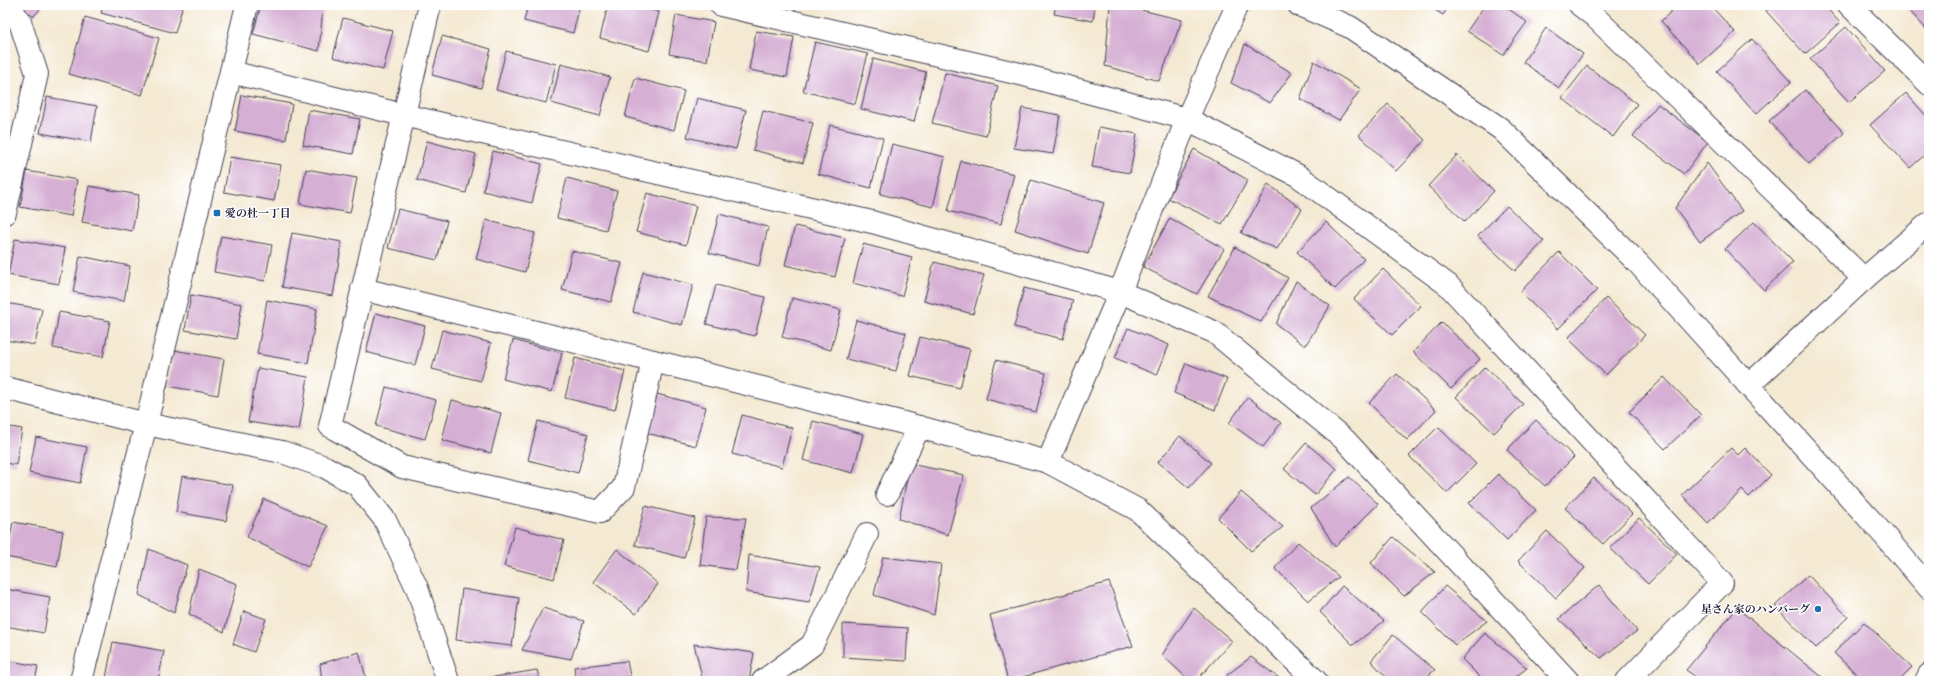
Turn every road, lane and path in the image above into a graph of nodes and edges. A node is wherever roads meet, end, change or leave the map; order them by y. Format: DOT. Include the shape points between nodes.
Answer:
graph roads {
  1 [pos="9,5"];
  2 [pos="247,5"];
  3 [pos="430,5"];
  4 [pos="721,5"];
  5 [pos="1237,5"];
  6 [pos="1299,5"];
  7 [pos="1580,5"];
  8 [pos="1849,5"];
  9 [pos="231,72"];
  10 [pos="1929,84"];
  11 [pos="403,115"];
  12 [pos="1187,119"];
  13 [pos="5,213"];
  14 [pos="1929,223"];
  15 [pos="1864,279"];
  16 [pos="362,289"];
  17 [pos="1120,292"];
  18 [pos="653,361"];
  19 [pos="1748,386"];
  20 [pos="5,388"];
  21 [pos="146,424"];
  22 [pos="919,427"];
  23 [pos="1048,462"];
  24 [pos="888,494"];
  25 [pos="867,534"];
  26 [pos="1929,588"];
  27 [pos="1929,676"];
  28 [pos="81,681"];
  29 [pos="448,681"];
  30 [pos="763,681"];
  31 [pos="1316,681"];
  32 [pos="1568,681"];
  33 [pos="1628,681"];
  34 [pos="1926,681"];
  1 -- 13 [label="street" via="20,22 37,74"];
  2 -- 9 [label="street"];
  3 -- 11 [label="street"];
  4 -- 12 [label="street" via="1020,74"];
  5 -- 12 [label="street"];
  6 -- 19 [label="street" via="1350,27 1501,129 1638,263"];
  7 -- 15 [label="street" via="1600,21"];
  8 -- 10 [label="street"];
  9 -- 11 [label="street"];
  9 -- 21 [label="street"];
  11 -- 16 [label="street"];
  11 -- 17 [label="street" via="872,222"];
  12 -- 17 [label="street"];
  12 -- 33 [label="street" via="1297,175 1448,285 1722,583"];
  14 -- 15 [label="street"];
  15 -- 19 [label="street"];
  16 -- 18 [label="street"];
  16 -- 18 [label="street" via="330,426 402,467 600,512 624,487"];
  17 -- 23 [label="street"];
  17 -- 32 [label="street" via="1214,332 1346,440"];
  18 -- 22 [label="street"];
  19 -- 26 [label="street"];
  20 -- 21 [label="street"];
  21 -- 28 [label="street"];
  21 -- 29 [label="street" via="282,452 325,467 357,485 384,520 417,588"];
  22 -- 23 [label="street"];
  22 -- 24 [label="street"];
  23 -- 31 [label="street" via="1138,510"];
  25 -- 30 [label="street" via="812,645"];
  27 -- 34 [label="street"];
}
